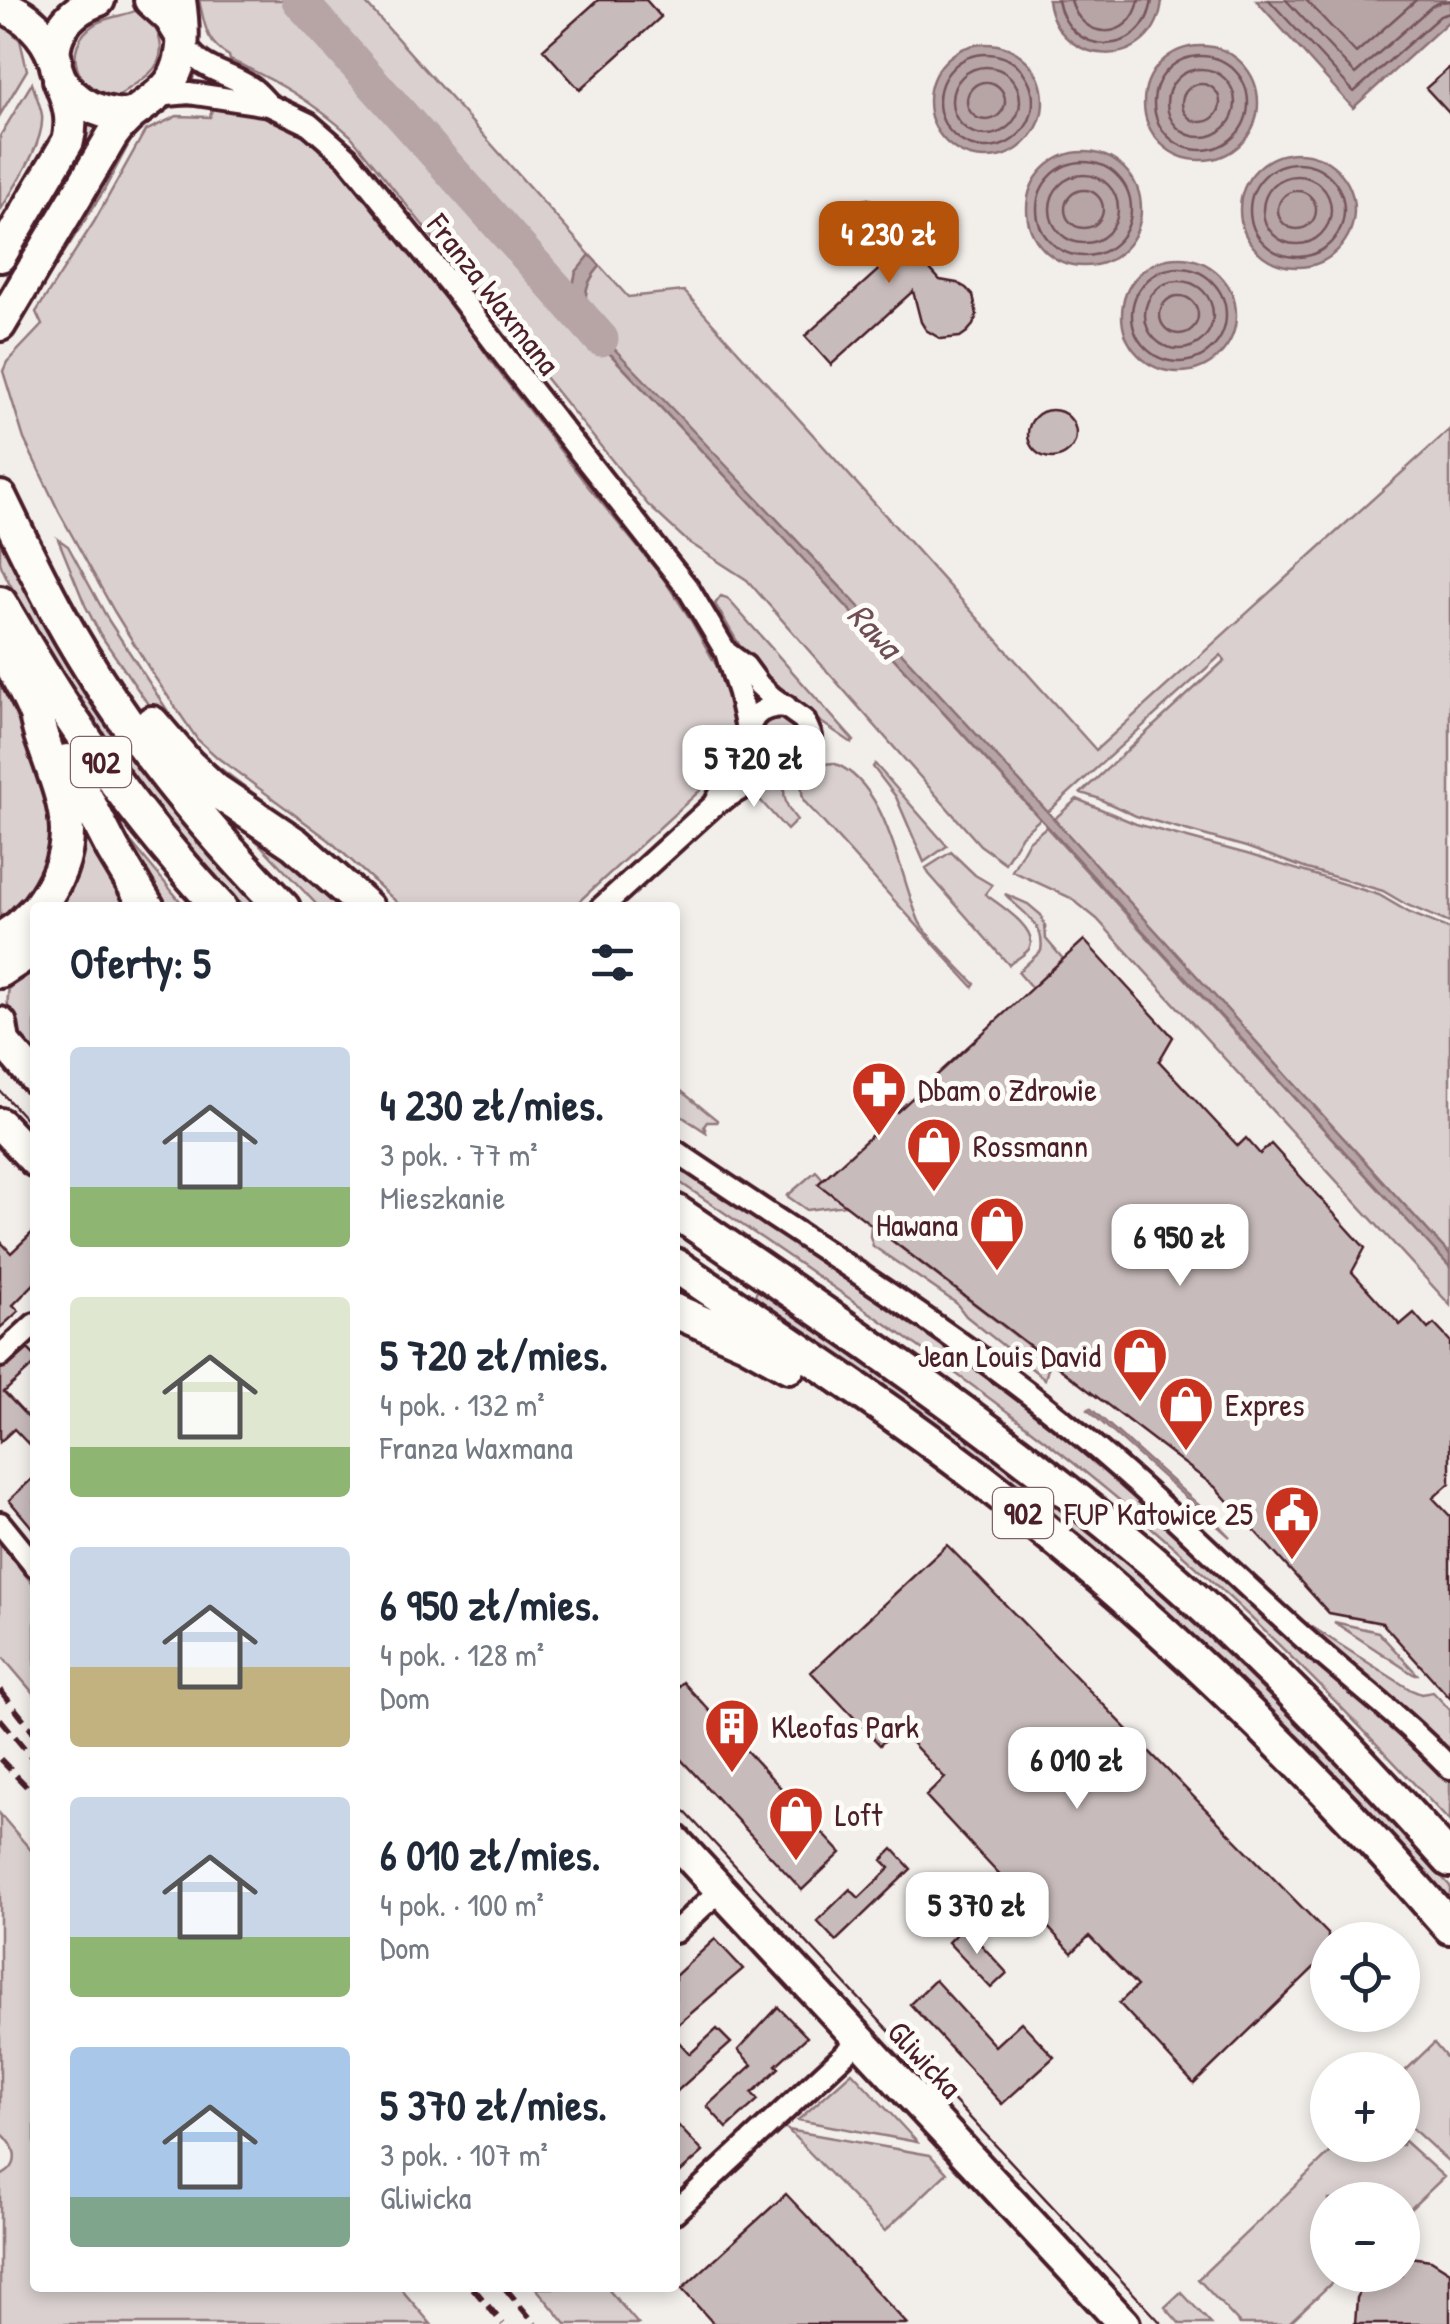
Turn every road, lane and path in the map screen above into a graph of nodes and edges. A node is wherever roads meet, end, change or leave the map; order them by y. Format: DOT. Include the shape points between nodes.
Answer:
graph roads {
  1 [pos="100,0"];
  2 [pos="150,0"];
  3 [pos="180,0"];
  4 [pos="0,5"];
  5 [pos="181,37"];
  6 [pos="57,70"];
  7 [pos="155,96"];
  8 [pos="269,104"];
  9 [pos="129,115"];
  10 [pos="0,256"];
  11 [pos="0,325"];
  12 [pos="0,498"];
  13 [pos="0,603"];
  14 [pos="60,618"];
  15 [pos="0,636"];
  16 [pos="726,652"];
  17 [pos="786,706"];
  18 [pos="36,716"];
  19 [pos="746,738"];
  20 [pos="778,772"];
  21 [pos="714,804"];
  22 [pos="42,902"];
  23 [pos="144,902"];
  24 [pos="215,902"];
  25 [pos="276,902"];
  26 [pos="360,902"];
  27 [pos="608,902"];
  28 [pos="30,917"];
  29 [pos="9,962"];
  30 [pos="1,1035"];
  31 [pos="30,1072"];
  32 [pos="0,1124"];
  33 [pos="680,1154"];
  34 [pos="30,1156"];
  35 [pos="680,1214"];
  36 [pos="680,1268"];
  37 [pos="680,1313"];
  38 [pos="30,1329"];
  39 [pos="0,1356"];
  40 [pos="871,1400"];
  41 [pos="0,1524"];
  42 [pos="30,1560"];
  43 [pos="1450,1768"];
  44 [pos="680,1846"];
  45 [pos="1450,1860"];
  46 [pos="720,1890"];
  47 [pos="680,1927"];
  48 [pos="1450,1927"];
  49 [pos="860,2040"];
  50 [pos="680,2207"];
  51 [pos="1124,2324"];
  1 -- 6 [label="street" via="84,6 60,33"];
  2 -- 5 [label="street"];
  3 -- 5 [label="street"];
  4 -- 6 [label="main road" via="30,20 46,39"];
  5 -- 7 [label="street" via="174,76"];
  5 -- 8 [label="street, Franza Waxmana" via="202,65 250,87"];
  6 -- 9 [label="street" via="72,96 109,114"];
  6 -- 10 [label="street" via="70,112 68,142"];
  7 -- 8 [label="street, Franza Waxmana" via="190,93"];
  7 -- 9 [label="street"];
  8 -- 16 [label="street, Franza Waxmana" via="309,124 347,157 652,542"];
  9 -- 11 [label="street"];
  12 -- 14 [label="main road, 902"];
  13 -- 24 [label="main road, 902" via="96,755"];
  14 -- 25 [label="main road, 902" via="183,798"];
  14 -- 26 [label="main road" via="188,765"];
  15 -- 18 [label="main road"];
  16 -- 17 [label="street"];
  16 -- 19 [label="street"];
  17 -- 19 [label="street" via="760,712"];
  17 -- 20 [label="street" via="804,720 810,748 800,765"];
  18 -- 22 [label="main road" via="68,818 64,859"];
  18 -- 23 [label="main road" via="64,754"];
  19 -- 20 [label="street" via="761,768"];
  19 -- 21 [label="street"];
  20 -- 21 [label="street"];
  21 -- 27 [label="street"];
  28 -- 29 [label="main road" via="19,928"];
  30 -- 31 [label="street"];
  32 -- 34 [label="street"];
  33 -- 43 [label="street" via="918,1312 1061,1419"];
  35 -- 45 [label="main road, 902" via="962,1410 1136,1547 1228,1630"];
  36 -- 40 [label="main road, 902"];
  37 -- 40 [label="main road" via="808,1379"];
  38 -- 39 [label="street"];
  40 -- 48 [label="main road, 902" via="989,1486 1168,1636 1312,1776"];
  41 -- 42 [label="street"];
  44 -- 46 [label="street, Gliwicka"];
  46 -- 47 [label="street"];
  46 -- 49 [label="street, Gliwicka"];
  49 -- 50 [label="street"];
  49 -- 51 [label="street, Gliwicka"];
}
